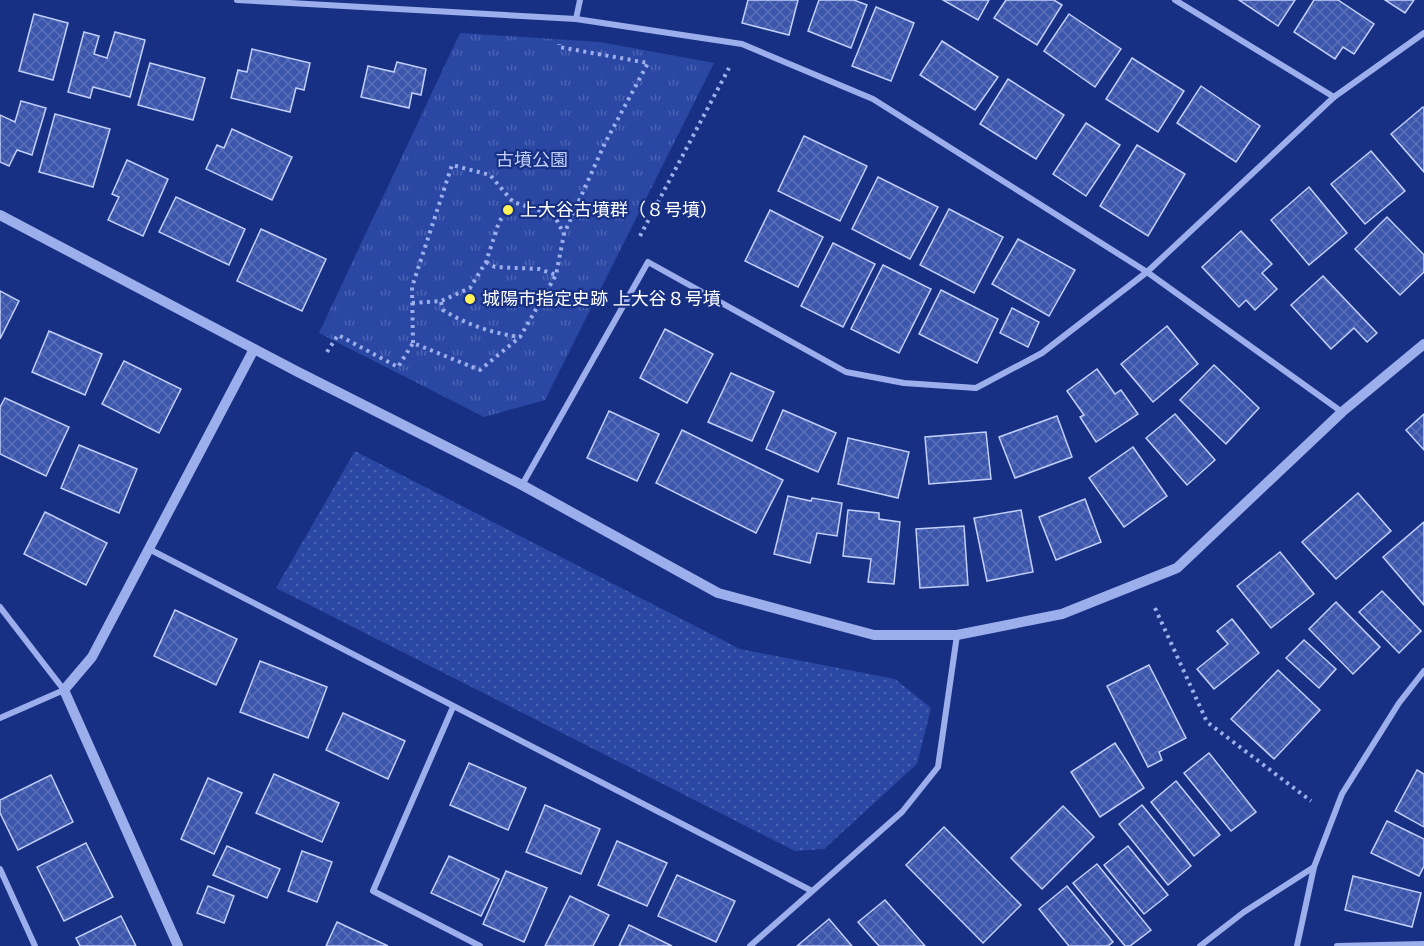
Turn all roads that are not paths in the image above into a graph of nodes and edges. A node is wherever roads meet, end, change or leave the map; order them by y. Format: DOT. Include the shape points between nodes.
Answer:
graph roads {
  1 [pos="237,0"];
  2 [pos="580,0"];
  3 [pos="1175,0"];
  4 [pos="576,19"];
  5 [pos="1424,33"];
  6 [pos="1334,97"];
  7 [pos="0,215"];
  8 [pos="1147,272"];
  9 [pos="1424,344"];
  10 [pos="254,349"];
  11 [pos="1342,412"];
  12 [pos="522,485"];
  13 [pos="149,549"];
  14 [pos="0,607"];
  15 [pos="957,635"];
  16 [pos="1424,671"];
  17 [pos="64,690"];
  18 [pos="453,707"];
  19 [pos="0,718"];
  20 [pos="1314,867"];
  21 [pos="0,869"];
  22 [pos="812,891"];
  23 [pos="1424,944"];
  24 [pos="35,946"];
  25 [pos="178,946"];
  26 [pos="480,946"];
  27 [pos="750,946"];
  28 [pos="1200,946"];
  29 [pos="1297,946"];
  30 [pos="1337,946"];
  1 -- 4 [label="street"];
  2 -- 4 [label="street"];
  3 -- 6 [label="street"];
  4 -- 8 [label="street" via="742,44 873,99"];
  5 -- 6 [label="street"];
  6 -- 8 [label="street"];
  7 -- 10 [label="street"];
  8 -- 11 [label="street"];
  8 -- 12 [label="street" via="1042,353 976,388 904,383 846,372 648,262"];
  9 -- 11 [label="street"];
  10 -- 12 [label="street"];
  10 -- 13 [label="street"];
  11 -- 15 [label="street" via="1177,568 1062,614"];
  12 -- 15 [label="street" via="718,593 874,635"];
  13 -- 17 [label="street" via="92,657"];
  13 -- 18 [label="street"];
  14 -- 17 [label="street"];
  15 -- 22 [label="street" via="938,767 902,812"];
  16 -- 20 [label="street" via="1399,703 1342,794"];
  17 -- 19 [label="street"];
  17 -- 25 [label="street"];
  18 -- 22 [label="street"];
  18 -- 26 [label="street" via="373,891"];
  20 -- 28 [label="street"];
  20 -- 29 [label="street"];
  21 -- 24 [label="street"];
  22 -- 27 [label="street"];
  23 -- 30 [label="street"];
}
